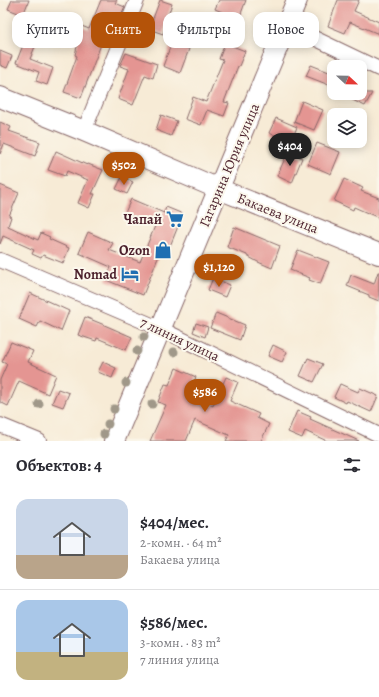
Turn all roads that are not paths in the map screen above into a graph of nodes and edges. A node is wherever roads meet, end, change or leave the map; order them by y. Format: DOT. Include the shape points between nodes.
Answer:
graph roads {
  1 [pos="137,0"];
  2 [pos="297,0"];
  3 [pos="292,12"];
  4 [pos="319,41"];
  5 [pos="277,48"];
  6 [pos="379,70"];
  7 [pos="0,97"];
  8 [pos="84,131"];
  9 [pos="219,189"];
  10 [pos="379,254"];
  11 [pos="0,260"];
  12 [pos="161,329"];
  13 [pos="0,425"];
  14 [pos="379,435"];
  15 [pos="39,441"];
  16 [pos="114,441"];
  1 -- 8 [label="street"];
  2 -- 3 [label="main road, Гагарина Юрия улица"];
  4 -- 6 [label="street"];
  5 -- 9 [label="main road, Гагарина Юрия улица"];
  7 -- 8 [label="main road, Бакаева улица"];
  8 -- 9 [label="main road, Бакаева улица"];
  9 -- 10 [label="main road, Бакаева улица"];
  9 -- 12 [label="main road, Гагарина Юрия улица"];
  11 -- 12 [label="street, 7 линия улица"];
  12 -- 14 [label="street, 7 линия улица"];
  12 -- 16 [label="main road, Гагарина Юрия улица"];
  13 -- 15 [label="street"];
}
